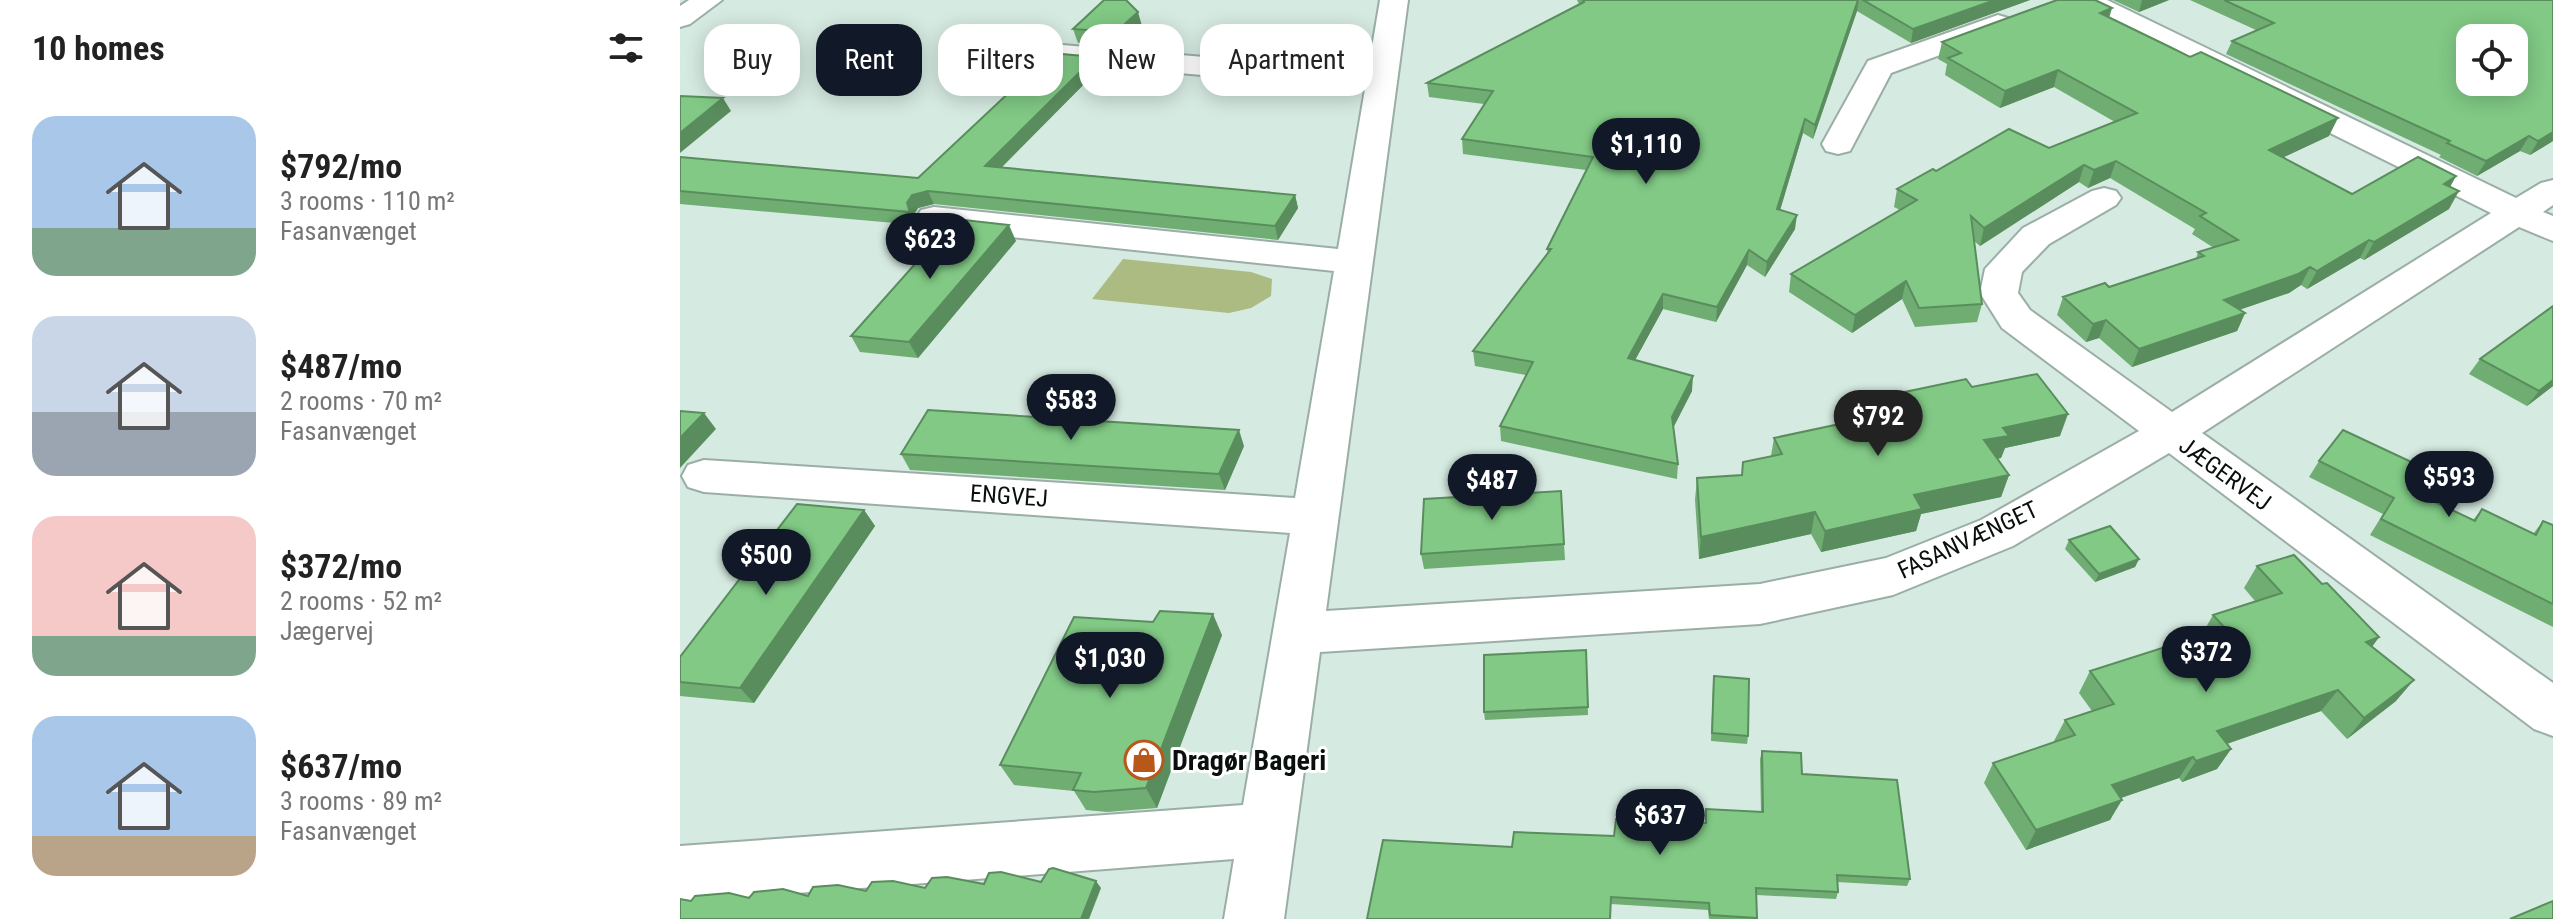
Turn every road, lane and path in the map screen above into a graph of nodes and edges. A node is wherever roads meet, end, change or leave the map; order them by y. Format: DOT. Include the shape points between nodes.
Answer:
graph roads {
  1 [pos="708,0"];
  2 [pos="1394,0"];
  3 [pos="2085,0"];
  4 [pos="2021,15"];
  5 [pos="680,18"];
  6 [pos="1063,54"];
  7 [pos="1380,81"];
  8 [pos="1838,144"];
  9 [pos="2541,211"];
  10 [pos="2097,216"];
  11 [pos="934,218"];
  12 [pos="1352,262"];
  13 [pos="2170,433"];
  14 [pos="704,476"];
  15 [pos="1315,517"];
  16 [pos="1298,633"];
  17 [pos="2553,713"];
  18 [pos="1269,830"];
  19 [pos="680,874"];
  20 [pos="1254,919"];
  1 -- 5 [label="street"];
  2 -- 7 [label="street"];
  3 -- 9 [label="street"];
  4 -- 8 [label="street" via="1879,67"];
  6 -- 7 [label="street"];
  7 -- 12 [label="street"];
  9 -- 13 [label="street, FASANVÆNGET"];
  10 -- 13 [label="street, JÆGERVEJ" via="2036,236 2004,269 1999,293 2016,319"];
  11 -- 12 [label="street"];
  12 -- 15 [label="street"];
  13 -- 16 [label="street, FASANVÆNGET" via="1997,533 1893,576 1760,604"];
  13 -- 17 [label="street, JÆGERVEJ"];
  14 -- 15 [label="street, ENGVEJ"];
  15 -- 16 [label="street"];
  16 -- 18 [label="street"];
  18 -- 19 [label="street"];
  18 -- 20 [label="street"];
}
